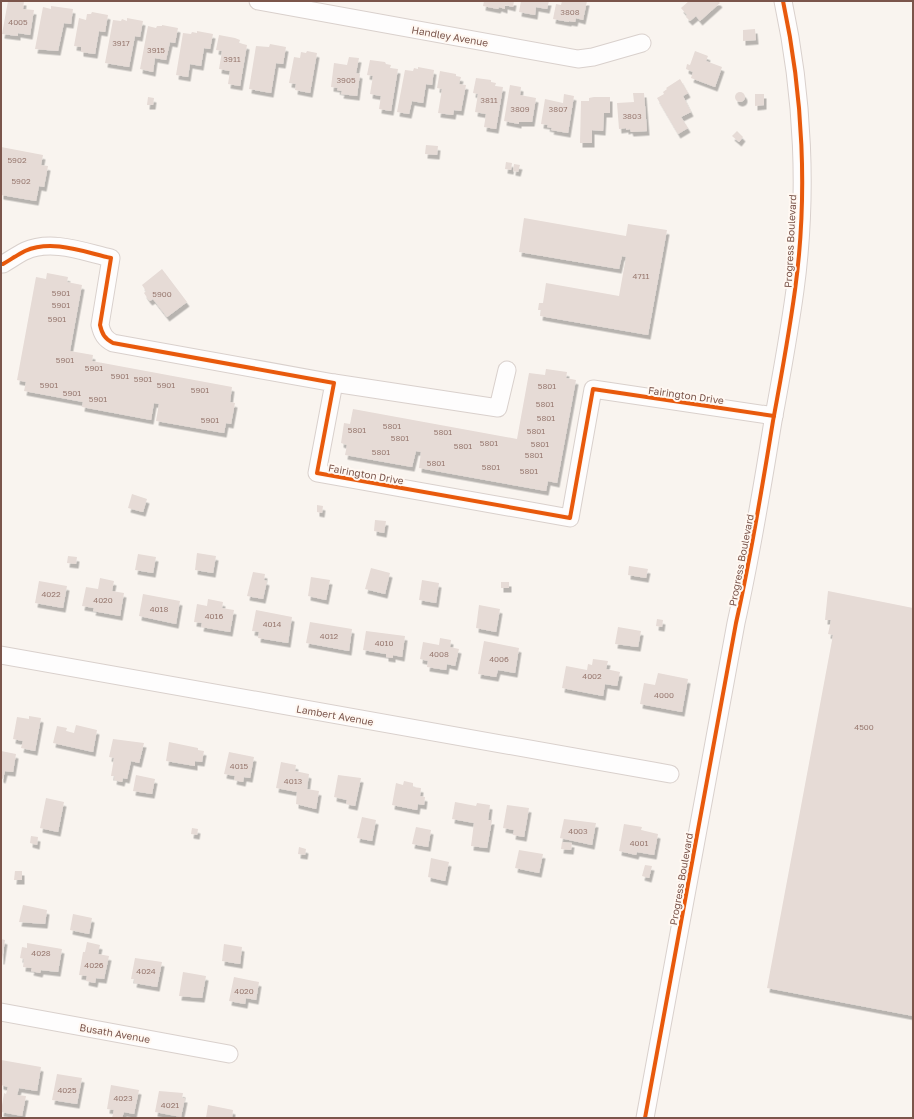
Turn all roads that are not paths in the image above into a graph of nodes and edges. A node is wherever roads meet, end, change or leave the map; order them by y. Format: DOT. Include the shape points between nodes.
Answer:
graph roads {
  1 [pos="258,1"];
  2 [pos="782,1"];
  3 [pos="642,43"];
  4 [pos="1,264"];
  5 [pos="507,370"];
  6 [pos="334,383"];
  7 [pos="774,416"];
  8 [pos="1,655"];
  9 [pos="670,774"];
  10 [pos="1,1012"];
  11 [pos="229,1054"];
  12 [pos="645,1118"];
  1 -- 3 [label="street, Handley Avenue" via="578,59"];
  2 -- 7 [label="street, Progress Boulevard" via="797,93 801,158 801,227 795,289"];
  4 -- 6 [label="street" via="42,246 58,246 111,258 100,325 107,340"];
  5 -- 6 [label="street" via="498,408"];
  6 -- 7 [label="street, Fairington Drive" via="318,473 570,518 593,389"];
  7 -- 12 [label="street, Progress Boulevard"];
  8 -- 9 [label="street, Lambert Avenue"];
  10 -- 11 [label="street, Busath Avenue"];
}
